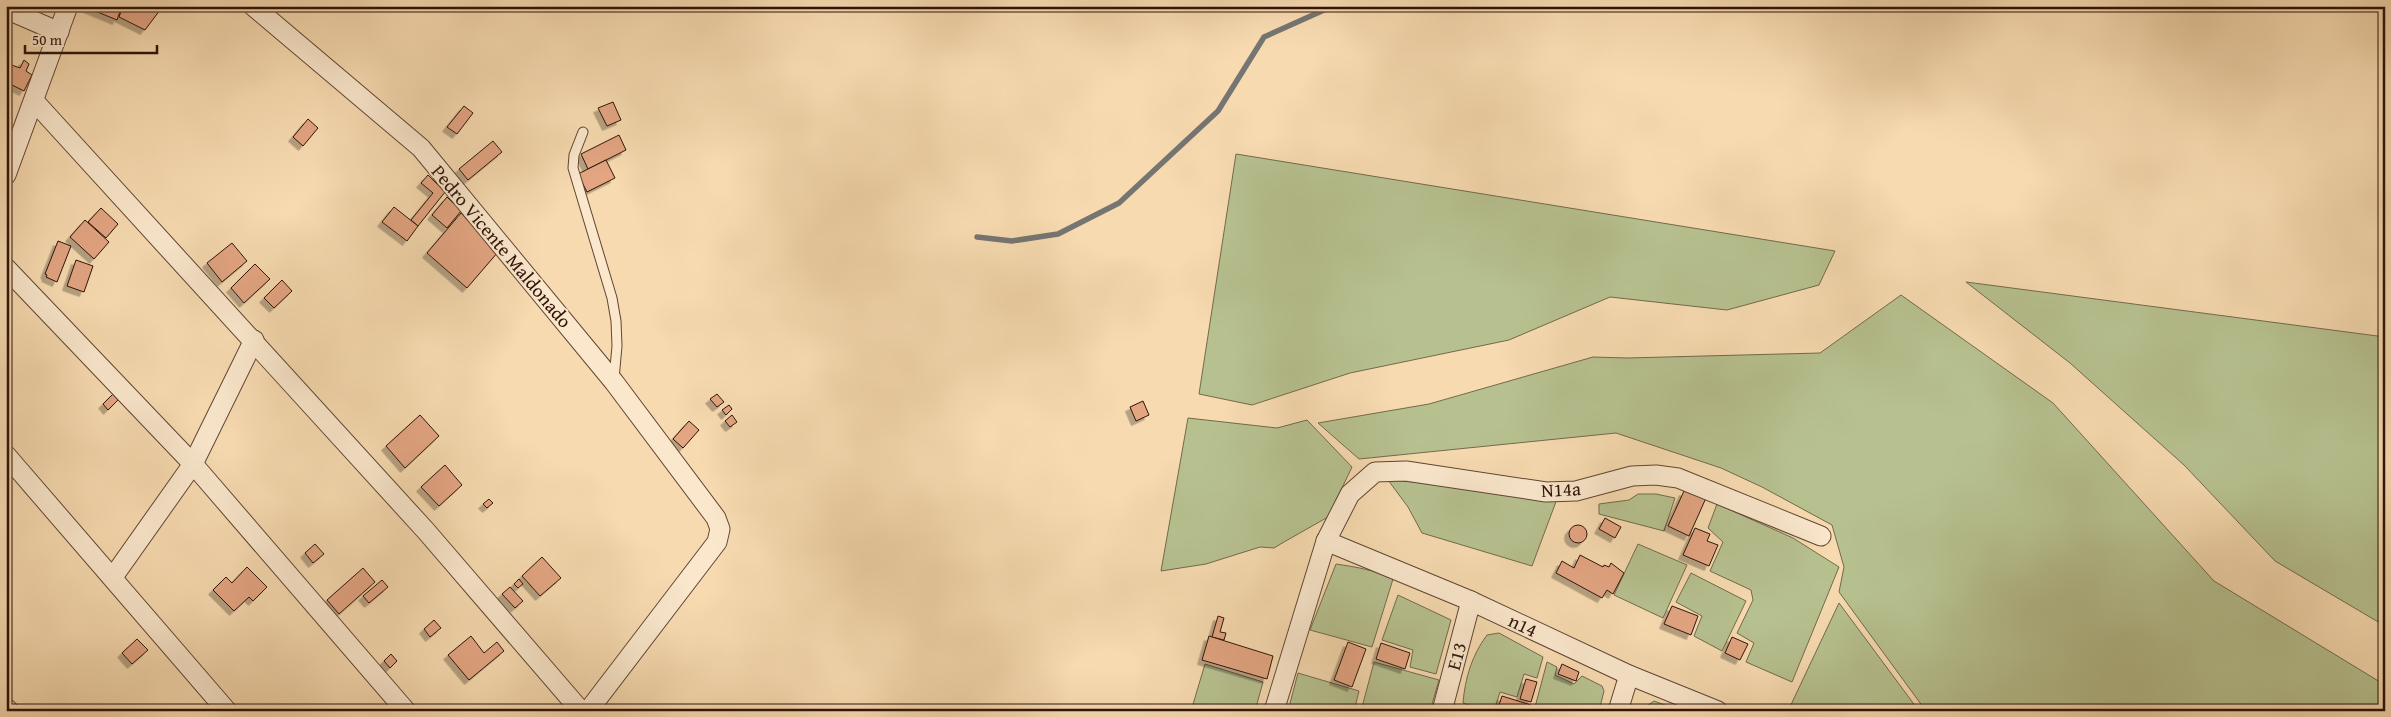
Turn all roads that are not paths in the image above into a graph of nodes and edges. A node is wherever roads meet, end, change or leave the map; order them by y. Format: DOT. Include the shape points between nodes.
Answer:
graph roads {
  1 [pos="68,6"];
  2 [pos="253,6"];
  3 [pos="6,9"];
  4 [pos="59,32"];
  5 [pos="35,102"];
  6 [pos="583,132"];
  7 [pos="6,175"];
  8 [pos="6,268"];
  9 [pos="254,340"];
  10 [pos="614,382"];
  11 [pos="6,455"];
  12 [pos="193,464"];
  13 [pos="1821,536"];
  14 [pos="1326,541"];
  15 [pos="113,577"];
  16 [pos="1471,601"];
  17 [pos="1629,675"];
  18 [pos="6,708"];
  19 [pos="9,711"];
  20 [pos="228,711"];
  21 [pos="406,711"];
  22 [pos="581,711"];
  23 [pos="588,711"];
  24 [pos="1274,711"];
  25 [pos="1442,711"];
  26 [pos="1618,711"];
  27 [pos="1718,711"];
  1 -- 4 [label="street"];
  2 -- 10 [label="street, Pedro Vicente Maldonado" via="420,148"];
  3 -- 4 [label="street"];
  4 -- 5 [label="street"];
  5 -- 7 [label="street"];
  5 -- 9 [label="street"];
  6 -- 10 [label="lane" via="574,155 573,168 613,305 617,346"];
  8 -- 12 [label="street"];
  9 -- 12 [label="street"];
  9 -- 22 [label="street" via="426,531"];
  10 -- 23 [label="street, Pedro Vicente Maldonado" via="716,518 720,529 717,542"];
  11 -- 15 [label="street"];
  12 -- 15 [label="street"];
  12 -- 21 [label="street"];
  13 -- 14 [label="street, N14a" via="1678,478 1632,476 1576,490 1546,492 1406,471 1375,472 1356,488"];
  14 -- 16 [label="street, n14"];
  14 -- 24 [label="street, N14a"];
  15 -- 20 [label="street"];
  16 -- 17 [label="street, n14"];
  16 -- 25 [label="street, E13"];
  17 -- 26 [label="street"];
  17 -- 27 [label="street, n14"];
  18 -- 19 [label="street"];
}
